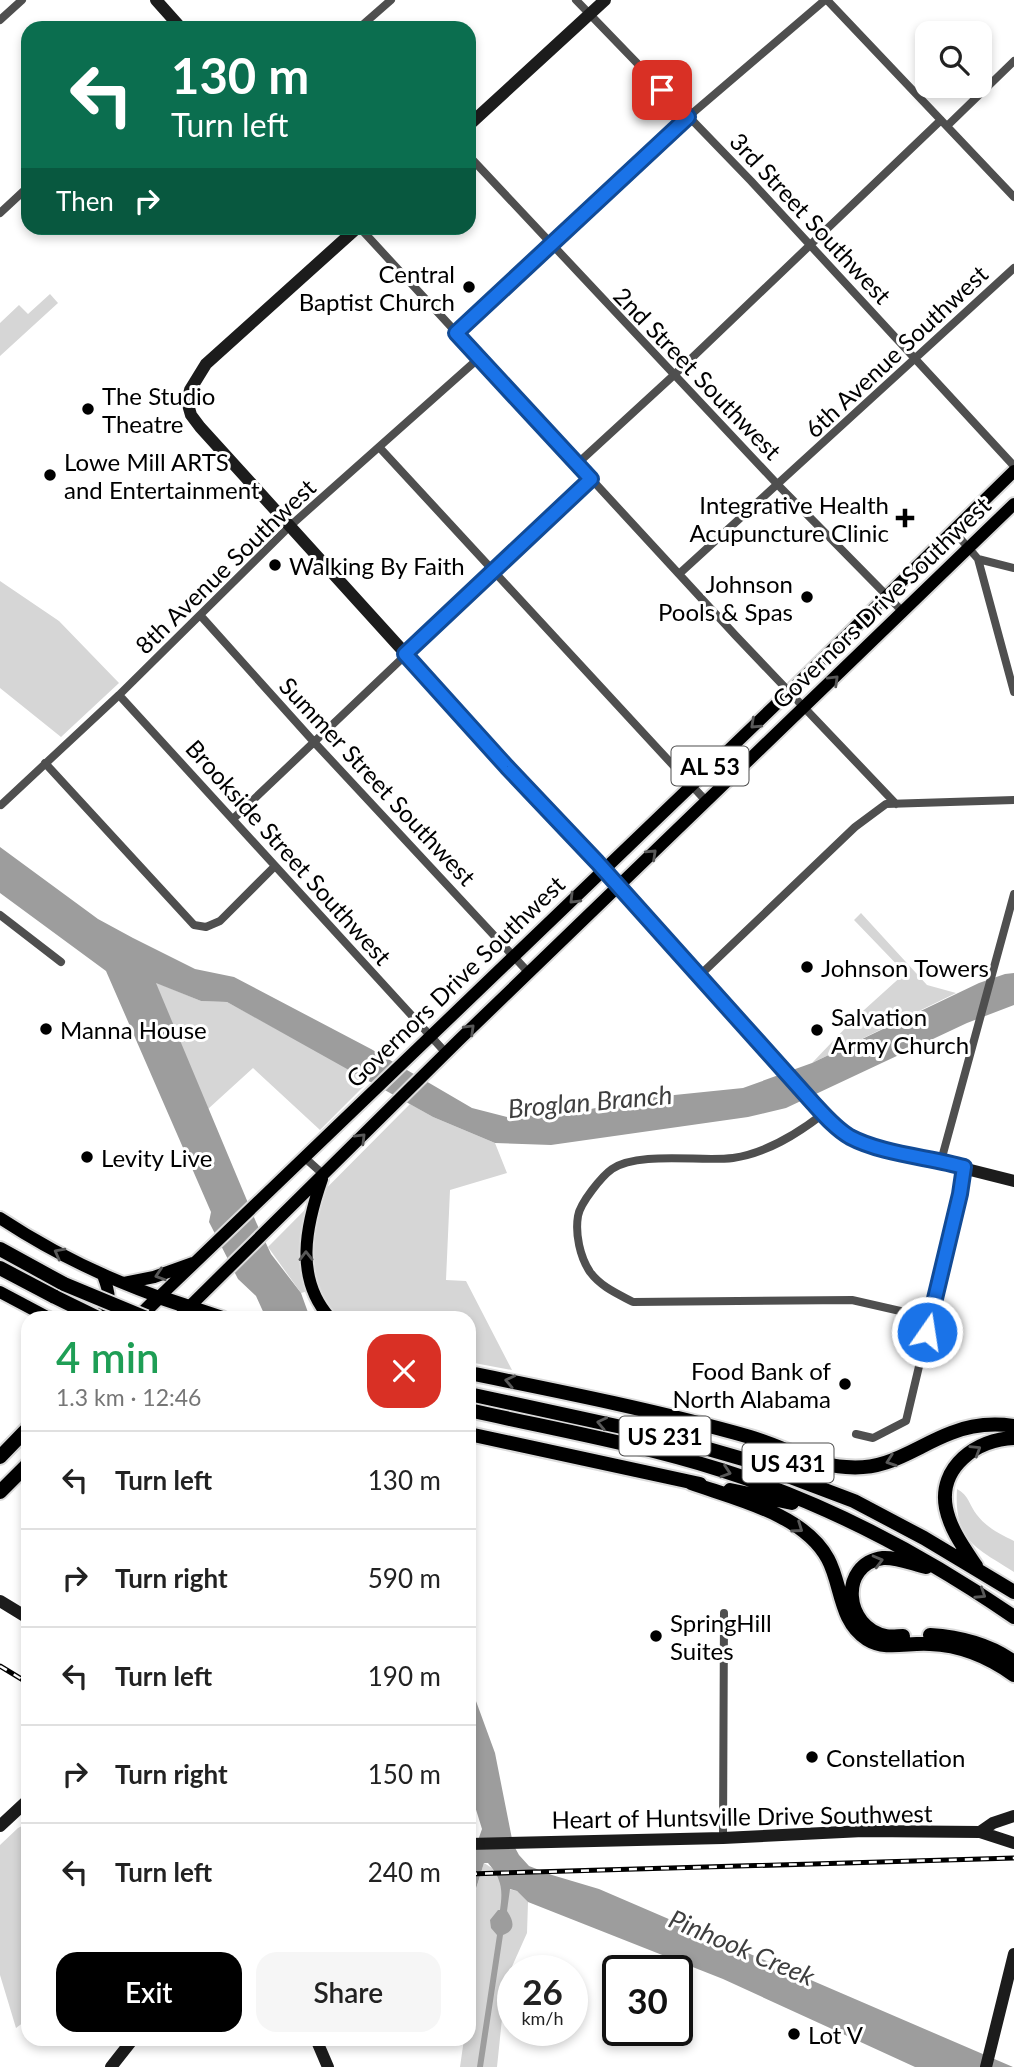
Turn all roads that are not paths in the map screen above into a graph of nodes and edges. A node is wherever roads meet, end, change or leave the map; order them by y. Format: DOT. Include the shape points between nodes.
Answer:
graph roads {
  1 [pos="22,0"];
  2 [pos="156,0"];
  3 [pos="391,0"];
  4 [pos="576,0"];
  5 [pos="605,0"];
  6 [pos="826,0"];
  7 [pos="589,15"];
  8 [pos="0,20"];
  9 [pos="175,21"];
  10 [pos="367,21"];
  11 [pos="1014,61"];
  12 [pos="688,117"];
  13 [pos="476,119"];
  14 [pos="944,123"];
  15 [pos="476,164"];
  16 [pos="21,194"];
  17 [pos="1014,197"];
  18 [pos="0,213"];
  19 [pos="351,235"];
  20 [pos="365,235"];
  21 [pos="551,244"];
  22 [pos="811,244"];
  23 [pos="1014,268"];
  24 [pos="456,333"];
  25 [pos="479,358"];
  26 [pos="916,360"];
  27 [pos="674,375"];
  28 [pos="379,447"];
  29 [pos="577,464"];
  30 [pos="1014,468"];
  31 [pos="591,479"];
  32 [pos="778,485"];
  33 [pos="1014,504"];
  34 [pos="290,526"];
  35 [pos="953,530"];
  36 [pos="970,547"];
  37 [pos="978,559"];
  38 [pos="1014,568"];
  39 [pos="494,570"];
  40 [pos="679,574"];
  41 [pos="887,596"];
  42 [pos="904,612"];
  43 [pos="200,615"];
  44 [pos="1002,643"];
  45 [pos="1014,646"];
  46 [pos="405,654"];
  47 [pos="789,692"];
  48 [pos="1014,692"];
  49 [pos="119,695"];
  50 [pos="804,709"];
  51 [pos="314,742"];
  52 [pos="45,763"];
  53 [pos="691,785"];
  54 [pos="1014,800"];
  55 [pos="707,802"];
  56 [pos="896,804"];
  57 [pos="1,806"];
  58 [pos="233,819"];
  59 [pos="275,866"];
  60 [pos="604,870"];
  61 [pos="618,886"];
  62 [pos="1014,894"];
  63 [pos="0,915"];
  64 [pos="513,956"];
  65 [pos="61,962"];
  66 [pos="529,973"];
  67 [pos="698,977"];
  68 [pos="431,1036"];
  69 [pos="446,1053"];
  70 [pos="824,1114"];
  71 [pos="305,1158"];
  72 [pos="942,1161"];
  73 [pos="964,1167"];
  74 [pos="324,1175"];
  75 [pos="1014,1181"];
  76 [pos="0,1218"];
  77 [pos="0,1249"];
  78 [pos="198,1261"];
  79 [pos="0,1268"];
  80 [pos="103,1275"];
  81 [pos="120,1283"];
  82 [pos="0,1292"];
  83 [pos="159,1297"];
  84 [pos="36,1311"];
  85 [pos="83,1311"];
  86 [pos="103,1311"];
  87 [pos="129,1311"];
  88 [pos="145,1311"];
  89 [pos="180,1311"];
  90 [pos="185,1311"];
  91 [pos="325,1311"];
  92 [pos="930,1318"];
  93 [pos="476,1374"];
  94 [pos="476,1396"];
  95 [pos="476,1412"];
  96 [pos="1014,1426"];
  97 [pos="719,1429"];
  98 [pos="476,1433"];
  99 [pos="856,1434"];
  100 [pos="21,1435"];
  101 [pos="1014,1438"];
  102 [pos="0,1457"];
  103 [pos="21,1471"];
  104 [pos="691,1483"];
  105 [pos="0,1492"];
  106 [pos="854,1501"];
  107 [pos="825,1509"];
  108 [pos="979,1570"];
  109 [pos="947,1572"];
  110 [pos="1014,1592"];
  111 [pos="0,1601"];
  112 [pos="724,1613"];
  113 [pos="21,1614"];
  114 [pos="1014,1617"];
  115 [pos="1014,1662"];
  116 [pos="1014,1675"];
  117 [pos="21,1806"];
  118 [pos="1014,1816"];
  119 [pos="0,1826"];
  120 [pos="979,1832"];
  121 [pos="723,1838"];
  122 [pos="1014,1843"];
  123 [pos="476,1844"];
  124 [pos="1014,1954"];
  125 [pos="127,2046"];
  126 [pos="319,2046"];
  127 [pos="111,2067"];
  128 [pos="328,2067"];
  129 [pos="986,2067"];
  1 -- 8 [label="street"];
  2 -- 9 [label="street"];
  3 -- 10 [label="street"];
  4 -- 7 [label="street, 3rd Street Southwest"];
  5 -- 7 [label="street"];
  6 -- 12 [label="street"];
  6 -- 14 [label="street"];
  7 -- 12 [label="street, 3rd Street Southwest"];
  7 -- 13 [label="street"];
  11 -- 14 [label="street"];
  12 -- 21 [label="street"];
  12 -- 22 [label="street, 3rd Street Southwest"];
  14 -- 17 [label="street"];
  14 -- 22 [label="street"];
  15 -- 21 [label="street, 2nd Street Southwest"];
  16 -- 18 [label="street"];
  19 -- 34 [label="street" via="206,363 187,400 200,427"];
  20 -- 24 [label="street"];
  21 -- 24 [label="street"];
  21 -- 27 [label="street, 2nd Street Southwest"];
  22 -- 26 [label="street, 3rd Street Southwest"];
  22 -- 27 [label="street"];
  23 -- 26 [label="street, 6th Avenue Southwest"];
  24 -- 25 [label="street"];
  25 -- 28 [label="street, 8th Avenue Southwest"];
  25 -- 29 [label="street"];
  26 -- 30 [label="street, 3rd Street Southwest"];
  26 -- 32 [label="street, 6th Avenue Southwest"];
  27 -- 29 [label="street"];
  27 -- 32 [label="street, 2nd Street Southwest"];
  28 -- 34 [label="street, 8th Avenue Southwest"];
  28 -- 39 [label="street"];
  29 -- 31 [label="street"];
  30 -- 35 [label="main road, Governors Drive Southwest / AL 53"];
  31 -- 39 [label="street"];
  31 -- 40 [label="street"];
  32 -- 40 [label="street, 6th Avenue Southwest"];
  32 -- 41 [label="street, 2nd Street Southwest"];
  33 -- 36 [label="main road, Governors Drive Southwest / AL 53"];
  34 -- 43 [label="street, 8th Avenue Southwest"];
  34 -- 46 [label="street"];
  35 -- 36 [label="street"];
  35 -- 41 [label="main road, Governors Drive Southwest / AL 53"];
  36 -- 37 [label="street"];
  36 -- 42 [label="main road, Governors Drive Southwest / AL 53"];
  37 -- 38 [label="street"];
  37 -- 44 [label="street"];
  39 -- 46 [label="street"];
  39 -- 53 [label="street"];
  40 -- 47 [label="street"];
  41 -- 42 [label="street, 2nd Street Southwest"];
  41 -- 47 [label="main road, Governors Drive Southwest / AL 53"];
  50 -- 42 [label="main road, Governors Drive Southwest / AL 53, one-way"];
  43 -- 49 [label="street, 8th Avenue Southwest"];
  43 -- 51 [label="street, Summer Street Southwest"];
  44 -- 45 [label="street"];
  44 -- 48 [label="street"];
  46 -- 51 [label="street"];
  46 -- 60 [label="street"];
  47 -- 50 [label="street"];
  47 -- 53 [label="main road, Governors Drive Southwest / AL 53, one-way"];
  49 -- 52 [label="street, 8th Avenue Southwest"];
  49 -- 58 [label="street, Brookside Street Southwest"];
  50 -- 55 [label="main road, Governors Drive Southwest / AL 53"];
  50 -- 56 [label="street"];
  51 -- 58 [label="street"];
  51 -- 64 [label="street, Summer Street Southwest"];
  52 -- 57 [label="street, 8th Avenue Southwest"];
  52 -- 59 [label="street" via="194,925 206,927 220,921"];
  53 -- 55 [label="street"];
  53 -- 60 [label="main road, Governors Drive Southwest / AL 53"];
  54 -- 56 [label="street"];
  61 -- 55 [label="main road, Governors Drive Southwest / AL 53, one-way"];
  56 -- 67 [label="street" via="886,804 855,827"];
  58 -- 59 [label="street, Brookside Street Southwest"];
  59 -- 68 [label="street, Brookside Street Southwest"];
  60 -- 61 [label="street"];
  60 -- 64 [label="main road, Governors Drive Southwest / AL 53, one-way"];
  61 -- 66 [label="main road, Governors Drive Southwest / AL 53"];
  61 -- 67 [label="street"];
  62 -- 72 [label="street"];
  63 -- 65 [label="street"];
  64 -- 66 [label="street, Summer Street Southwest"];
  64 -- 68 [label="main road, Governors Drive Southwest / AL 53"];
  69 -- 66 [label="main road, Governors Drive Southwest / AL 53, one-way"];
  67 -- 70 [label="street"];
  68 -- 69 [label="street, Brookside Street Southwest"];
  68 -- 71 [label="main road, Governors Drive Southwest / AL 53"];
  74 -- 69 [label="main road, Governors Drive Southwest / AL 53, one-way"];
  70 -- 72 [label="street" via="849,1136 867,1144"];
  70 -- 92 [label="street" via="769,1149 752,1154 641,1160 612,1169 578,1214 579,1249 590,1272 608,1289 633,1302 852,1300"];
  71 -- 74 [label="street"];
  71 -- 78 [label="main road, Governors Drive Southwest / AL 53"];
  72 -- 73 [label="street"];
  73 -- 75 [label="street"];
  73 -- 92 [label="street"];
  74 -- 90 [label="main road, Governors Drive Southwest / AL 53"];
  91 -- 74 [label="main road, one-way" via="310,1285 305,1249"];
  80 -- 76 [label="main road, one-way"];
  77 -- 87 [label="highway, bridge" via="64,1284"];
  78 -- 81 [label="main road, one-way"];
  78 -- 83 [label="main road, Governors Drive Southwest"];
  79 -- 85 [label="highway, bridge"];
  80 -- 81 [label="main road"];
  80 -- 86 [label="main road" via="109,1292"];
  81 -- 83 [label="main road"];
  82 -- 84 [label="main road"];
  83 -- 88 [label="highway, Governors Drive Southwest"];
  83 -- 89 [label="highway"];
  92 -- 99 [label="street" via="906,1421 873,1437"];
  97 -- 93 [label="highway, US 431, one-way"];
  106 -- 94 [label="highway, US 231, one-way" via="743,1459 663,1436"];
  95 -- 107 [label="highway, US 231, one-way" via="698,1463"];
  96 -- 97 [label="highway, one-way" via="983,1425 952,1432 898,1460 858,1468 824,1464"];
  97 -- 106 [label="highway, US 431"];
  98 -- 104 [label="highway, US 431"];
  100 -- 102 [label="highway"];
  108 -- 101 [label="highway, one-way" via="956,1535 944,1490 957,1464 971,1451"];
  103 -- 105 [label="highway"];
  104 -- 107 [label="highway, US 431"];
  104 -- 116 [label="highway, one-way" via="786,1520 807,1533 830,1562 852,1625 866,1639 885,1646 928,1643 957,1648"];
  106 -- 108 [label="highway, US 231"];
  107 -- 109 [label="highway, US 231"];
  108 -- 110 [label="highway, US 231"];
  109 -- 114 [label="highway, US 231, one-way"];
  115 -- 109 [label="highway, one-way" via="989,1647 958,1637 886,1636 865,1626 853,1609 854,1582 873,1561 889,1558"];
  111 -- 113 [label="street"];
  112 -- 121 [label="street"];
  117 -- 119 [label="street"];
  118 -- 120 [label="street"];
  120 -- 121 [label="street, Heart of Huntsville Drive Southwest" via="863,1831"];
  120 -- 122 [label="street, Heart of Huntsville Drive Southwest"];
  121 -- 123 [label="street, Heart of Huntsville Drive Southwest"];
  124 -- 129 [label="street"];
  125 -- 127 [label="street"];
  126 -- 128 [label="street"];
}
